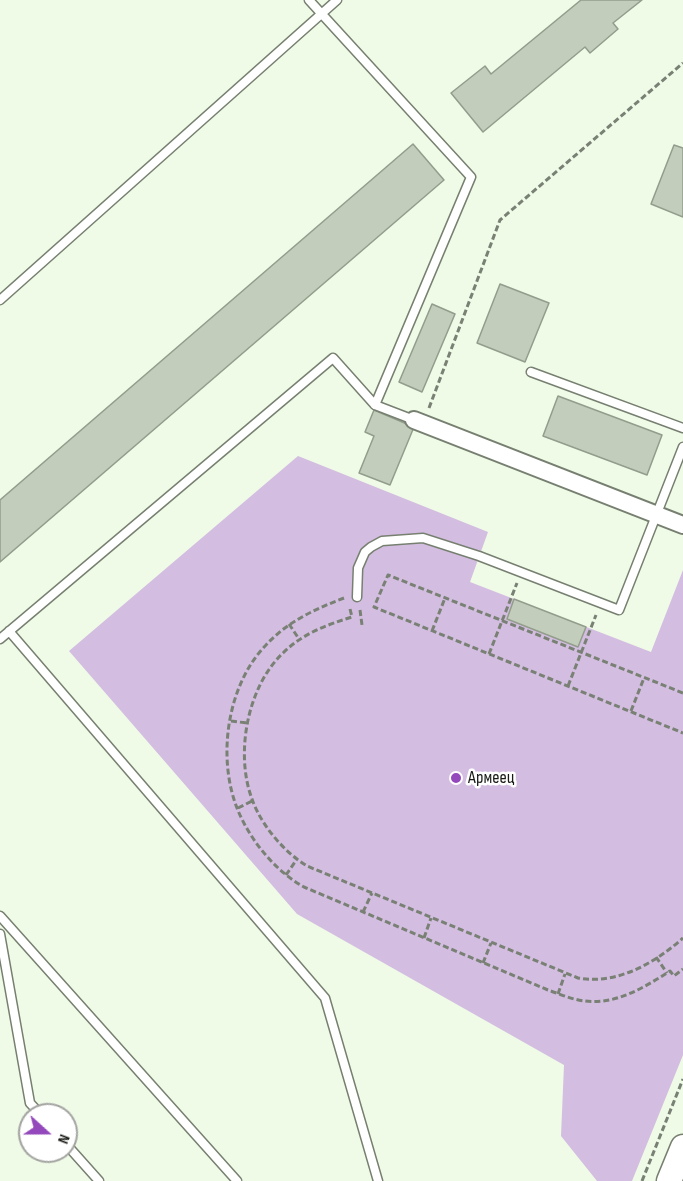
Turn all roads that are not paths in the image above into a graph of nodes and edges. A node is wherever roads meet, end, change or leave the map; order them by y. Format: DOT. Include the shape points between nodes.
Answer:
graph roads {
  1 [pos="309,0"];
  2 [pos="337,0"];
  3 [pos="321,13"];
  4 [pos="0,300"];
  5 [pos="531,372"];
  6 [pos="375,405"];
  7 [pos="419,422"];
  8 [pos="683,428"];
  9 [pos="683,447"];
  10 [pos="657,515"];
  11 [pos="683,525"];
  12 [pos="357,597"];
  13 [pos="9,631"];
  14 [pos="0,639"];
  15 [pos="0,916"];
  16 [pos="0,934"];
  17 [pos="30,1103"];
  18 [pos="683,1147"];
  19 [pos="78,1157"];
  20 [pos="674,1179"];
  21 [pos="99,1181"];
  22 [pos="237,1181"];
  23 [pos="378,1181"];
  1 -- 3 [label="lane"];
  2 -- 3 [label="lane"];
  3 -- 4 [label="lane"];
  3 -- 6 [label="lane" via="471,177"];
  5 -- 8 [label="lane"];
  6 -- 7 [label="lane"];
  6 -- 13 [label="lane" via="333,358"];
  7 -- 10 [label="street"];
  9 -- 10 [label="lane"];
  10 -- 11 [label="street"];
  10 -- 12 [label="lane" via="619,609 423,538 382,541 365,552 358,568"];
  13 -- 14 [label="lane"];
  13 -- 23 [label="lane" via="325,998"];
  15 -- 22 [label="lane"];
  16 -- 17 [label="lane"];
  18 -- 20 [label="main road"];
  19 -- 21 [label="lane"];
}
